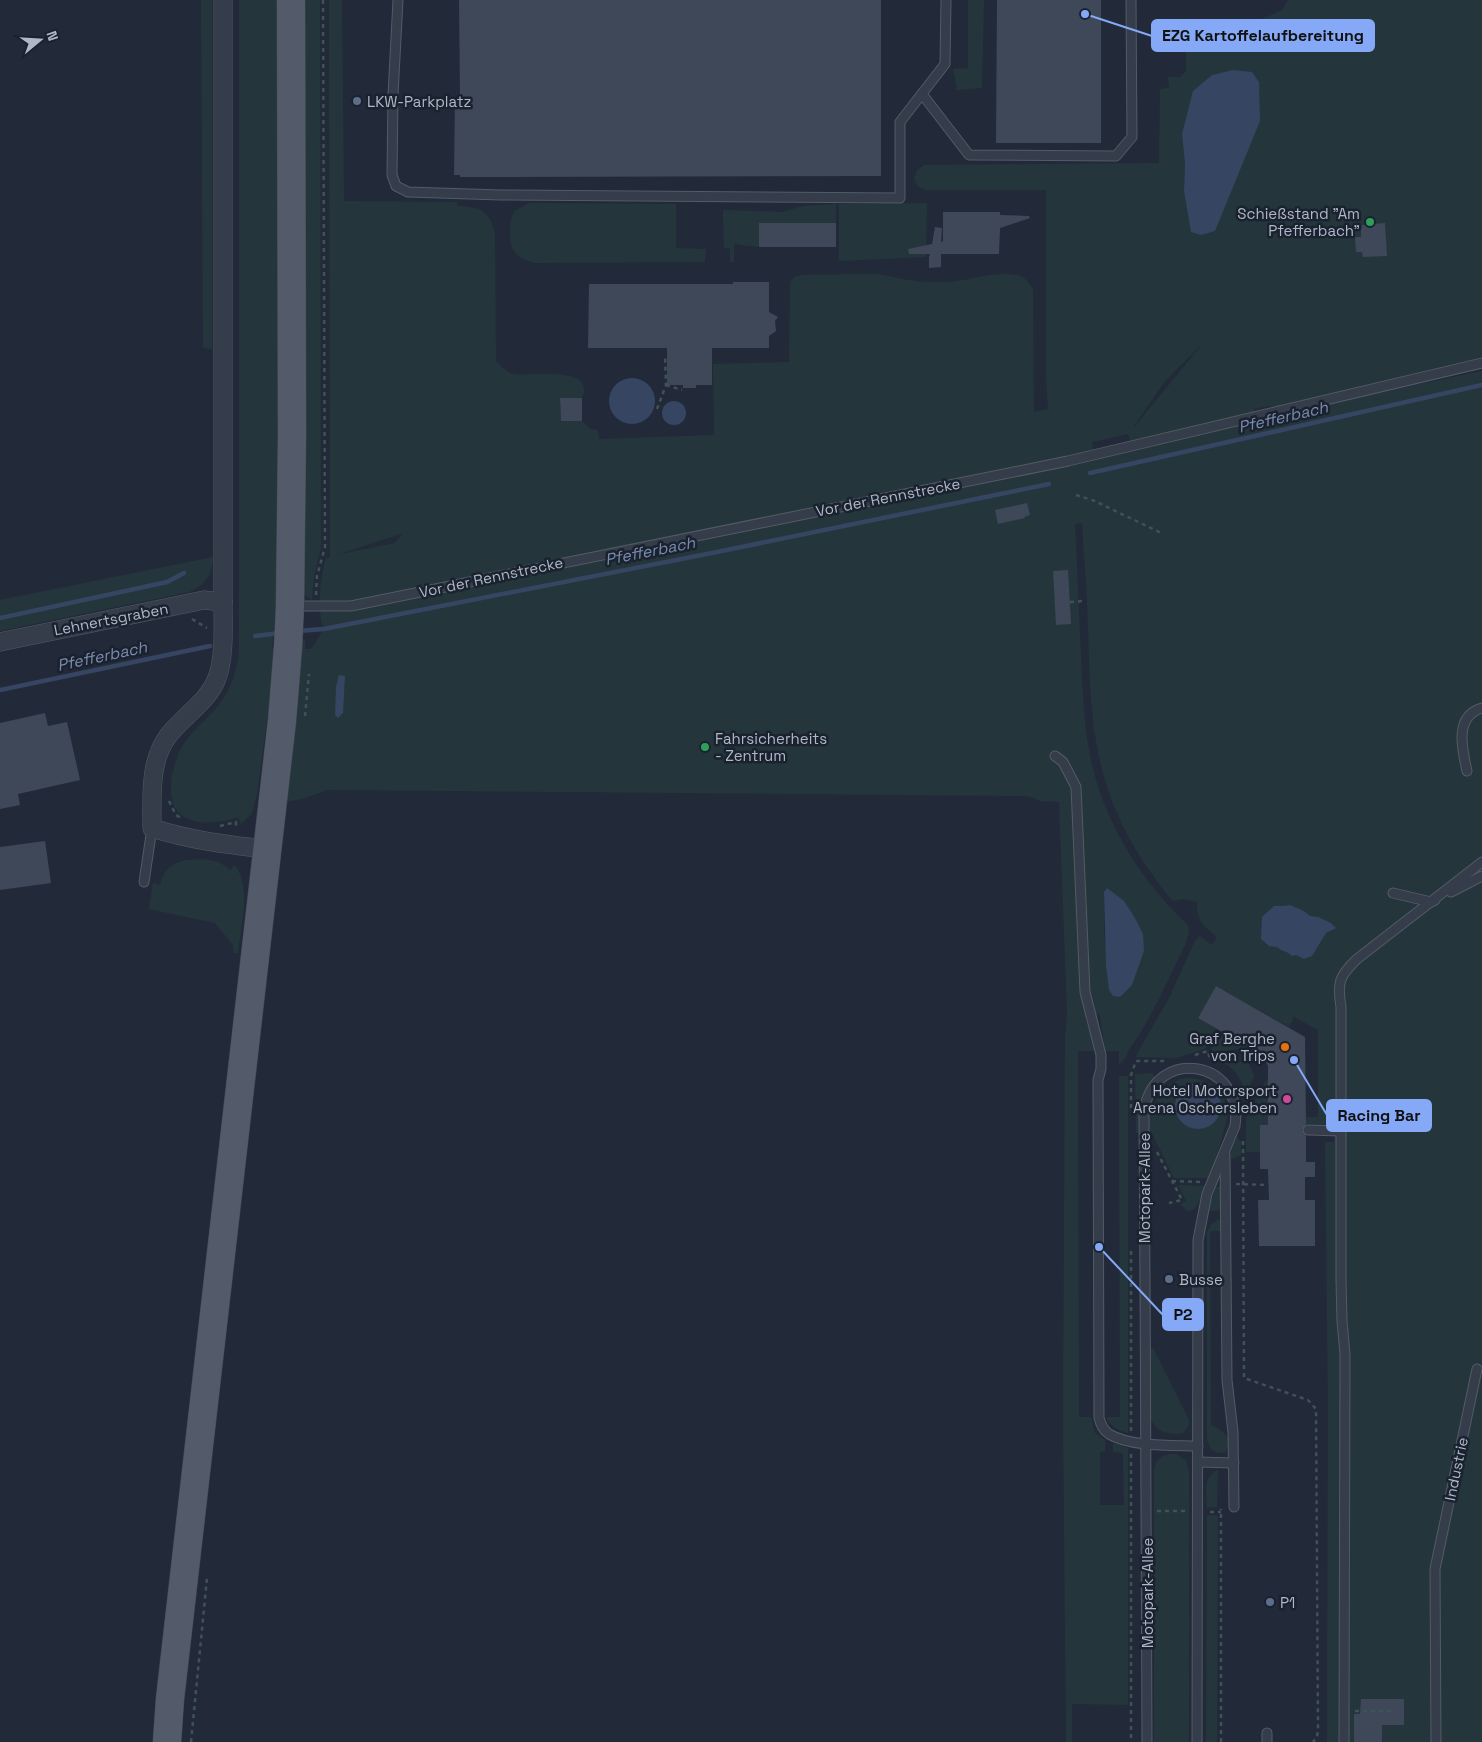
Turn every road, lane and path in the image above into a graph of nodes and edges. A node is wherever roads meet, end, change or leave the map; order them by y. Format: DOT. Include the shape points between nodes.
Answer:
graph roads {
  1 [pos="223,0"];
  2 [pos="291,0"];
  3 [pos="323,0"];
  4 [pos="398,0"];
  5 [pos="946,0"];
  6 [pos="1131,0"];
  7 [pos="922,94"];
  8 [pos="665,356"];
  9 [pos="1482,363"];
  10 [pos="666,385"];
  11 [pos="682,390"];
  12 [pos="657,409"];
  13 [pos="1076,495"];
  14 [pos="1163,534"];
  15 [pos="1083,601"];
  16 [pos="223,602"];
  17 [pos="1070,602"];
  18 [pos="296,621"];
  19 [pos="0,642"];
  20 [pos="1482,708"];
  21 [pos="1055,756"];
  22 [pos="1467,772"];
  23 [pos="152,828"];
  24 [pos="267,849"];
  25 [pos="1482,862"];
  26 [pos="1482,876"];
  27 [pos="144,882"];
  28 [pos="1393,893"];
  29 [pos="1431,902"];
  30 [pos="1308,1130"];
  31 [pos="1341,1131"];
  32 [pos="1144,1138"];
  33 [pos="1243,1141"];
  34 [pos="1225,1153"];
  35 [pos="1169,1203"];
  36 [pos="1477,1368"];
  37 [pos="1146,1443"];
  38 [pos="1198,1446"];
  39 [pos="1198,1462"];
  40 [pos="1234,1463"];
  41 [pos="1221,1502"];
  42 [pos="1234,1507"];
  43 [pos="1131,1511"];
  44 [pos="1147,1511"];
  45 [pos="1198,1512"];
  46 [pos="1221,1512"];
  47 [pos="1344,1710"];
  48 [pos="1391,1711"];
  49 [pos="167,1742"];
  50 [pos="1147,1742"];
  51 [pos="1197,1742"];
  52 [pos="1221,1742"];
  53 [pos="1313,1742"];
  54 [pos="1344,1742"];
  55 [pos="1436,1742"];
  1 -- 16 [label="street"];
  2 -- 18 [label="main road" via="292,435"];
  3 -- 18 [label="path" via="325,547 317,576"];
  4 -- 7 [label="lane" via="392,175 396,186 408,192 900,198 900,122"];
  5 -- 7 [label="lane" via="945,64"];
  6 -- 7 [label="lane" via="1132,137 1116,156 969,155"];
  8 -- 10 [label="path"];
  9 -- 18 [label="lane, Vor der Rennstrecke" via="1068,460 351,606"];
  10 -- 11 [label="path"];
  10 -- 12 [label="path"];
  13 -- 14 [label="path" via="1096,501"];
  15 -- 17 [label="path"];
  16 -- 19 [label="street, Lehnertsgraben" via="204,600"];
  16 -- 23 [label="street" via="221,662 217,678 202,701 167,737 160,752 152,791"];
  18 -- 24 [label="main road"];
  20 -- 22 [label="lane" via="1472,711 1464,722 1462,748"];
  21 -- 37 [label="lane" via="1063,762 1076,787 1085,992 1101,1056 1098,1080 1099,1418 1108,1433"];
  23 -- 24 [label="street" via="190,838"];
  23 -- 27 [label="lane"];
  24 -- 49 [label="main road"];
  25 -- 29 [label="lane"];
  26 -- 29 [label="lane"];
  28 -- 29 [label="lane"];
  29 -- 31 [label="lane" via="1357,959 1339,981"];
  30 -- 31 [label="lane"];
  31 -- 47 [label="lane" via="1345,1364"];
  32 -- 34 [label="lane, Motopark-Allee" via="1145,1104 1157,1082 1176,1070 1200,1069 1225,1084 1236,1106 1235,1126"];
  32 -- 35 [label="path" via="1151,1139 1182,1200"];
  32 -- 37 [label="lane, Motopark-Allee"];
  33 -- 53 [label="path" via="1244,1378 1308,1400 1316,1410 1318,1730"];
  34 -- 38 [label="lane, Motopark-Allee" via="1207,1194 1198,1240"];
  34 -- 40 [label="lane" via="1227,1380 1234,1432"];
  36 -- 55 [label="lane, Industrie" via="1435,1569"];
  37 -- 38 [label="lane"];
  37 -- 44 [label="lane, Motopark-Allee"];
  38 -- 39 [label="lane, Motopark-Allee"];
  39 -- 40 [label="lane"];
  39 -- 45 [label="lane, Motopark-Allee"];
  40 -- 42 [label="lane"];
  41 -- 46 [label="path"];
  43 -- 44 [label="path"];
  44 -- 45 [label="path"];
  44 -- 50 [label="lane, Motopark-Allee"];
  45 -- 46 [label="path"];
  45 -- 51 [label="lane, Motopark-Allee"];
  46 -- 52 [label="path"];
  47 -- 48 [label="path"];
  47 -- 54 [label="lane"];
}
